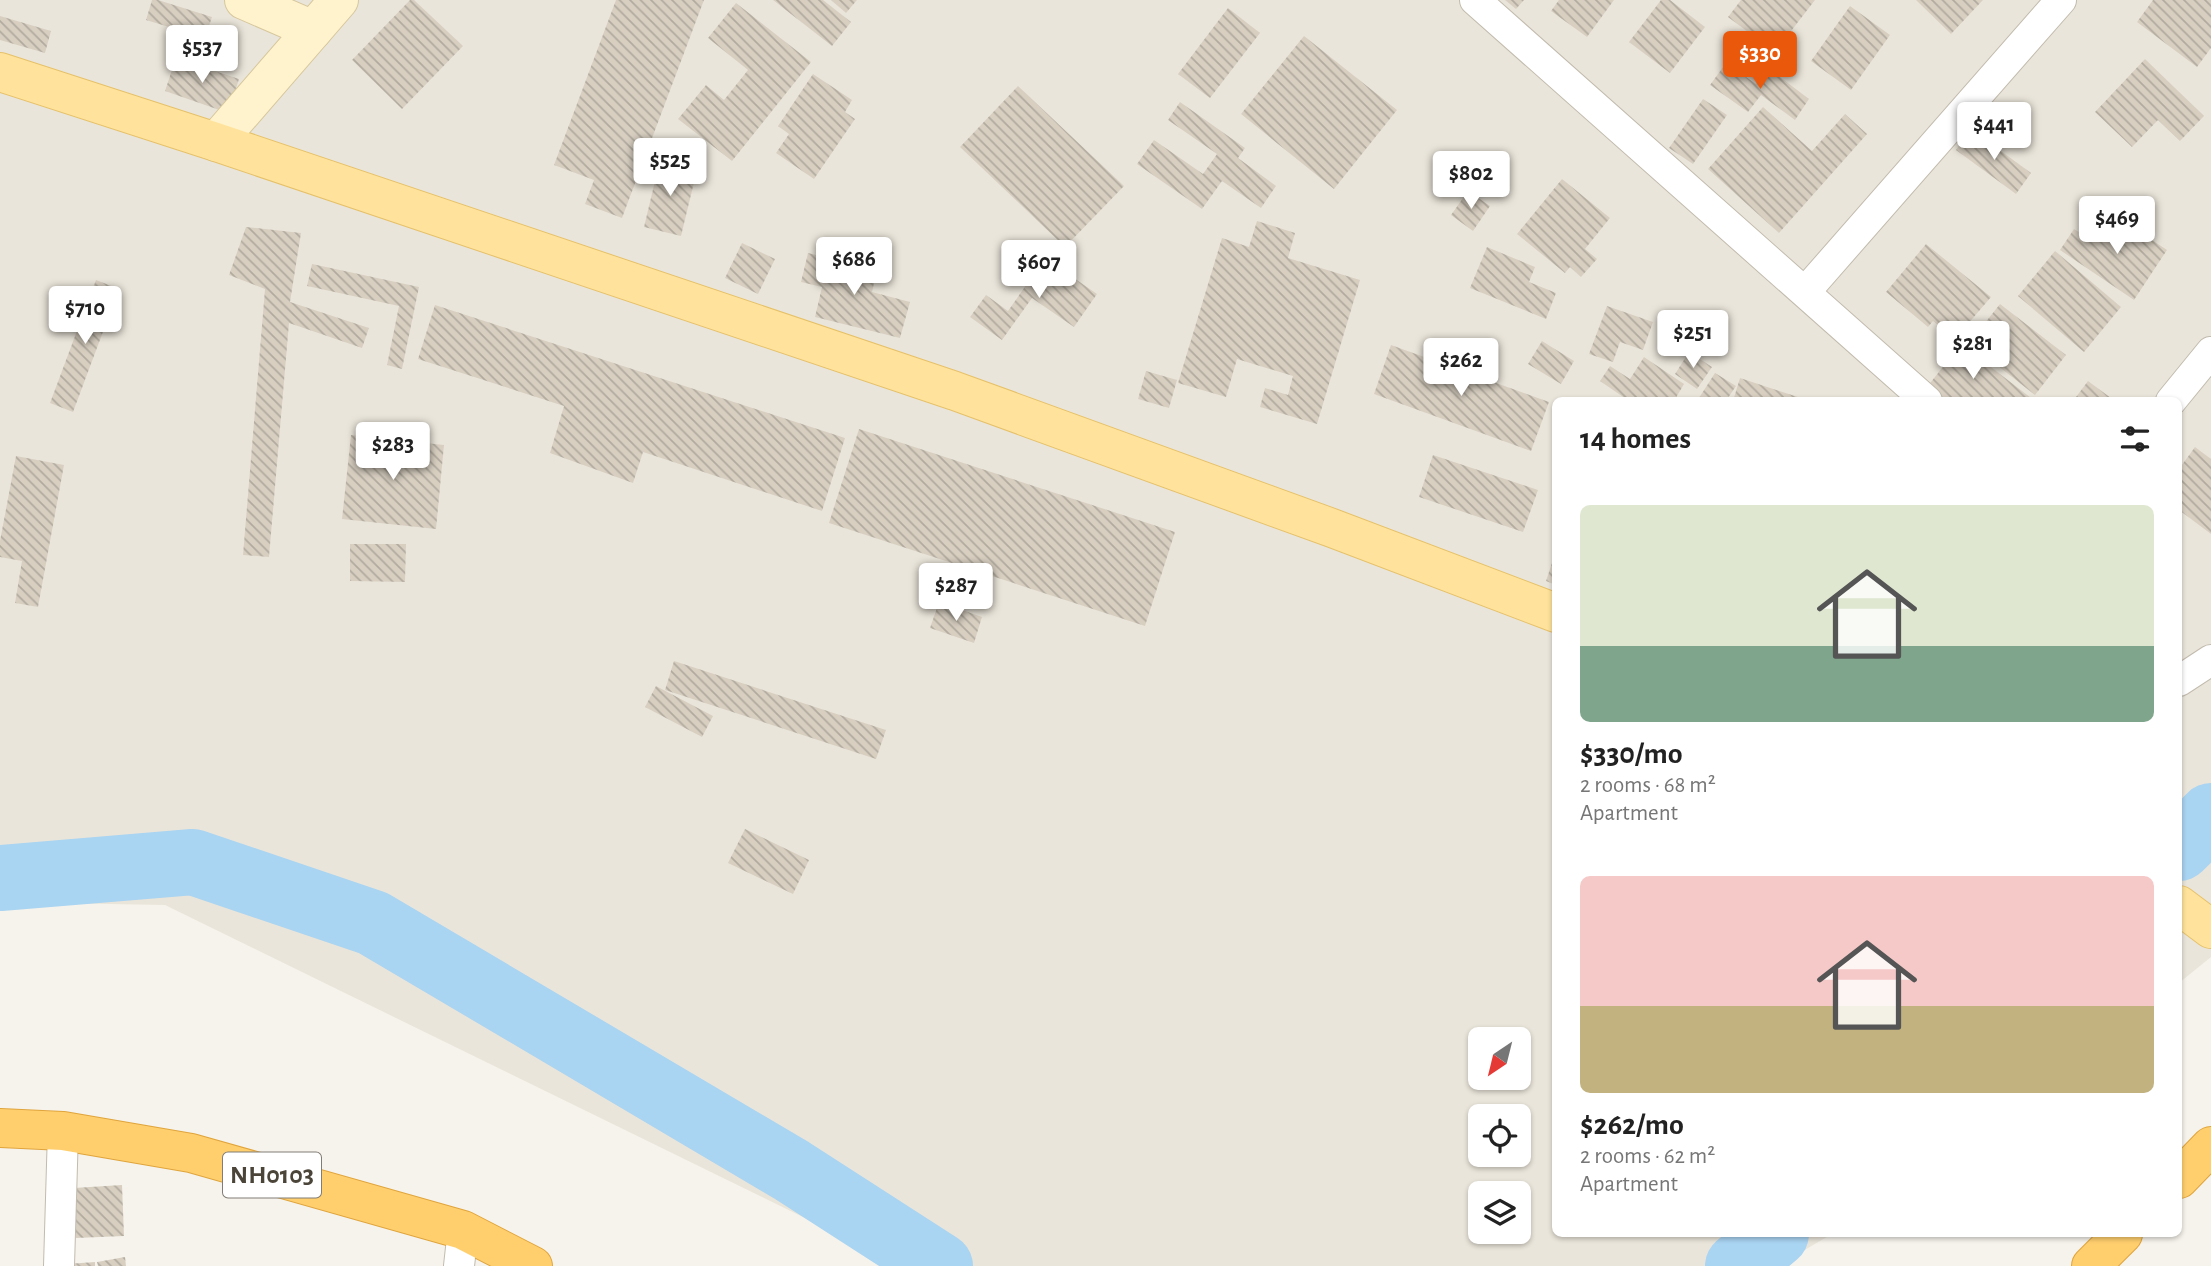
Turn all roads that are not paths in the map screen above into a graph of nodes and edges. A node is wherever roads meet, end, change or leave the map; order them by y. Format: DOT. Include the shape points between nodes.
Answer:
graph roads {
  1 [pos="244,0"];
  2 [pos="339,0"];
  3 [pos="1475,0"];
  4 [pos="2061,0"];
  5 [pos="313,30"];
  6 [pos="0,72"];
  7 [pos="216,142"];
  8 [pos="1805,292"];
  9 [pos="2211,352"];
  10 [pos="1923,397"];
  11 [pos="2174,397"];
  12 [pos="1552,611"];
  13 [pos="2211,660"];
  14 [pos="2182,679"];
  15 [pos="2182,907"];
  16 [pos="2211,929"];
  17 [pos="0,1128"];
  18 [pos="63,1131"];
  19 [pos="2211,1146"];
  20 [pos="2182,1176"];
  21 [pos="2120,1237"];
  22 [pos="461,1248"];
  23 [pos="59,1266"];
  24 [pos="533,1266"];
  25 [pos="2091,1266"];
  1 -- 5 [label="street"];
  2 -- 5 [label="street"];
  3 -- 8 [label="street"];
  4 -- 8 [label="street"];
  5 -- 7 [label="street"];
  6 -- 7 [label="main road"];
  7 -- 12 [label="main road" via="955,391"];
  8 -- 10 [label="street"];
  9 -- 11 [label="street"];
  13 -- 14 [label="street"];
  15 -- 16 [label="main road"];
  17 -- 18 [label="highway, NH0103"];
  18 -- 22 [label="highway, NH0103" via="191,1153"];
  18 -- 23 [label="street"];
  19 -- 20 [label="highway"];
  21 -- 25 [label="highway"];
  22 -- 24 [label="highway, NH0103"];
}
